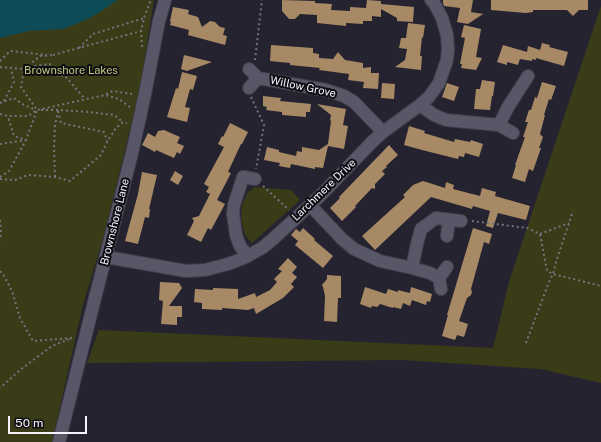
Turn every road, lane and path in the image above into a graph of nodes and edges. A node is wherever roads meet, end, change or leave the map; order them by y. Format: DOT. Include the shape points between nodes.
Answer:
graph roads {
  1 [pos="151,0"];
  2 [pos="165,0"];
  3 [pos="262,0"];
  4 [pos="431,0"];
  5 [pos="144,18"];
  6 [pos="140,31"];
  7 [pos="78,49"];
  8 [pos="142,50"];
  9 [pos="54,56"];
  10 [pos="0,61"];
  11 [pos="0,67"];
  12 [pos="11,68"];
  13 [pos="24,69"];
  14 [pos="248,69"];
  15 [pos="528,76"];
  16 [pos="258,78"];
  17 [pos="249,88"];
  18 [pos="132,94"];
  19 [pos="105,95"];
  20 [pos="85,99"];
  21 [pos="4,101"];
  22 [pos="0,103"];
  23 [pos="420,105"];
  24 [pos="134,108"];
  25 [pos="37,110"];
  26 [pos="58,110"];
  27 [pos="0,114"];
  28 [pos="8,116"];
  29 [pos="123,122"];
  30 [pos="130,124"];
  31 [pos="498,125"];
  32 [pos="383,132"];
  33 [pos="512,133"];
  34 [pos="26,140"];
  35 [pos="107,142"];
  36 [pos="0,144"];
  37 [pos="55,177"];
  38 [pos="0,178"];
  39 [pos="254,179"];
  40 [pos="310,205"];
  41 [pos="572,211"];
  42 [pos="297,216"];
  43 [pos="0,220"];
  44 [pos="455,220"];
  45 [pos="569,223"];
  46 [pos="540,234"];
  47 [pos="447,236"];
  48 [pos="0,240"];
  49 [pos="248,256"];
  50 [pos="106,257"];
  51 [pos="448,267"];
  52 [pos="412,268"];
  53 [pos="0,271"];
  54 [pos="553,274"];
  55 [pos="601,286"];
  56 [pos="526,343"];
  57 [pos="0,388"];
  58 [pos="59,442"];
  1 -- 5 [label="path"];
  2 -- 50 [label="street, Brownshore Lane" via="134,146"];
  3 -- 14 [label="path" via="255,62"];
  4 -- 23 [label="street, Larchmere Drive" via="442,18 447,35 447,60 439,83"];
  5 -- 6 [label="path"];
  5 -- 7 [label="path" via="93,34"];
  6 -- 7 [label="path"];
  6 -- 8 [label="path"];
  7 -- 9 [label="path"];
  9 -- 10 [label="path" via="10,50"];
  9 -- 13 [label="path" via="40,56"];
  11 -- 12 [label="path"];
  12 -- 13 [label="path"];
  12 -- 21 [label="path" via="14,82"];
  13 -- 20 [label="path" via="50,64 53,75 65,76"];
  13 -- 25 [label="path" via="21,87"];
  14 -- 16 [label="street, Willow Grove"];
  15 -- 31 [label="street"];
  16 -- 17 [label="street, Willow Grove"];
  16 -- 32 [label="street, Willow Grove" via="326,90 344,96 354,102"];
  17 -- 39 [label="path" via="250,96 264,126"];
  18 -- 19 [label="path" via="113,91"];
  19 -- 20 [label="path"];
  19 -- 24 [label="path" via="119,99 131,109"];
  20 -- 25 [label="path"];
  21 -- 22 [label="path"];
  21 -- 25 [label="path" via="14,98"];
  23 -- 31 [label="street" via="446,120"];
  23 -- 32 [label="street, Larchmere Drive"];
  25 -- 26 [label="path"];
  25 -- 28 [label="path" via="28,116"];
  25 -- 34 [label="path"];
  26 -- 29 [label="path" via="114,115"];
  26 -- 35 [label="path" via="61,123 104,132"];
  26 -- 37 [label="path" via="54,143"];
  27 -- 28 [label="path"];
  28 -- 34 [label="path" via="14,136"];
  29 -- 30 [label="path"];
  29 -- 35 [label="path"];
  31 -- 33 [label="street"];
  32 -- 40 [label="street, Larchmere Drive"];
  34 -- 36 [label="path"];
  34 -- 38 [label="path" via="9,171"];
  35 -- 37 [label="path" via="101,155 70,181"];
  37 -- 38 [label="path" via="28,175 14,180"];
  39 -- 42 [label="path"];
  39 -- 49 [label="street" via="243,177 233,214 236,235"];
  40 -- 42 [label="street, Larchmere Drive"];
  40 -- 52 [label="street" via="354,249 380,261"];
  41 -- 45 [label="path"];
  42 -- 49 [label="street, Larchmere Drive" via="272,240"];
  43 -- 48 [label="path"];
  44 -- 46 [label="path" via="527,228"];
  44 -- 47 [label="street"];
  44 -- 52 [label="street" via="436,218 421,230"];
  45 -- 46 [label="path"];
  45 -- 54 [label="path"];
  46 -- 54 [label="path" via="547,271"];
  49 -- 50 [label="street, Larchmere Drive" via="205,270 186,271"];
  50 -- 58 [label="street, Brownshore Lane"];
  51 -- 52 [label="street" via="440,283 430,273"];
  53 -- 57 [label="path" via="12,291 20,318 33,341 72,338 52,346"];
  54 -- 55 [label="path"];
  54 -- 56 [label="path"];
}
